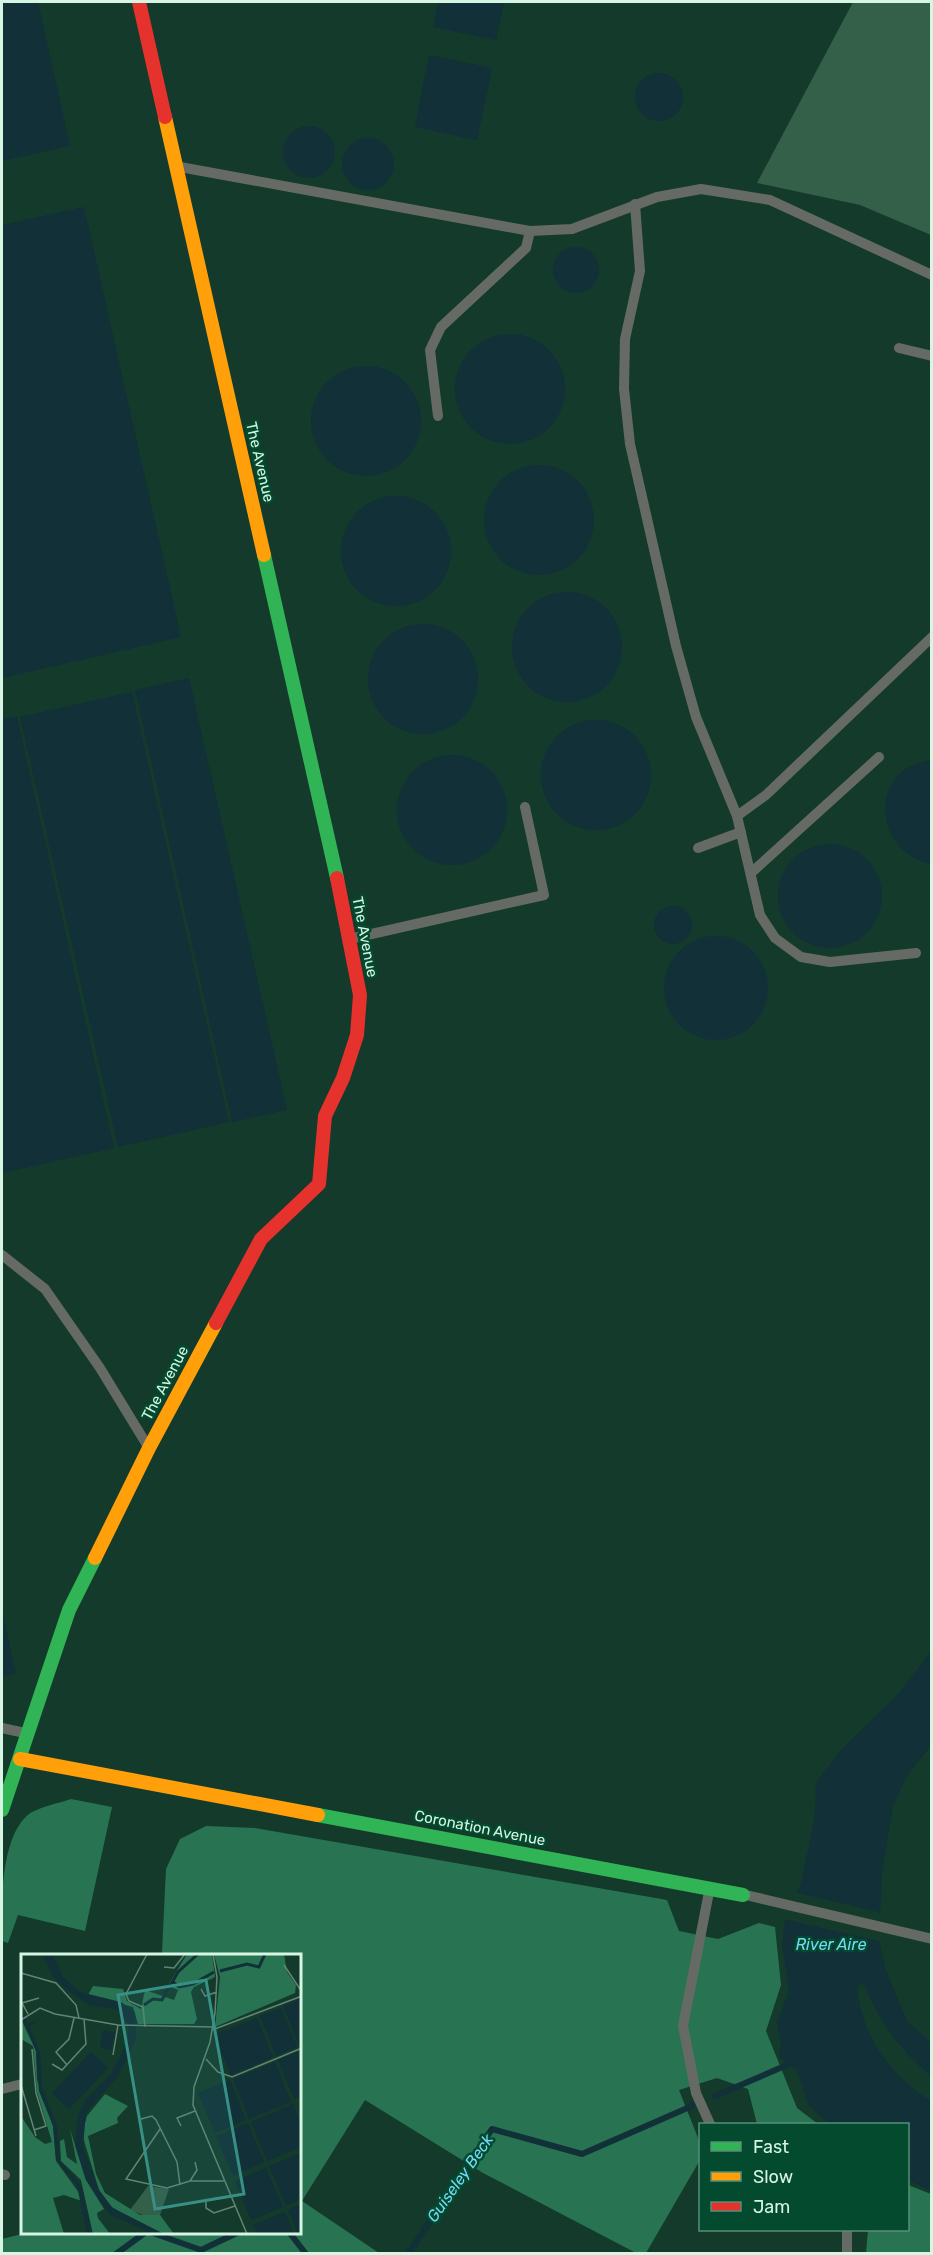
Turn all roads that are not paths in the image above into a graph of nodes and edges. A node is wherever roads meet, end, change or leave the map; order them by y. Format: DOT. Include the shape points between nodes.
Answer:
graph roads {
  1 [pos="139,2"];
  2 [pos="176,166"];
  3 [pos="635,204"];
  4 [pos="530,231"];
  5 [pos="932,275"];
  6 [pos="898,348"];
  7 [pos="932,356"];
  8 [pos="438,416"];
  9 [pos="932,637"];
  10 [pos="879,756"];
  11 [pos="525,807"];
  12 [pos="737,816"];
  13 [pos="741,832"];
  14 [pos="698,848"];
  15 [pos="751,873"];
  16 [pos="351,939"];
  17 [pos="916,953"];
  18 [pos="2,1255"];
  19 [pos="148,1448"];
  20 [pos="2,1728"];
  21 [pos="29,1734"];
  22 [pos="20,1759"];
  23 [pos="2,1810"];
  24 [pos="710,1887"];
  25 [pos="742,1895"];
  26 [pos="932,1939"];
  27 [pos="21,2084"];
  28 [pos="2,2088"];
  29 [pos="710,2123"];
  30 [pos="847,2231"];
  31 [pos="847,2253"];
  1 -- 2 [label="street, The Avenue"];
  2 -- 4 [label="lane"];
  2 -- 16 [label="street, The Avenue"];
  3 -- 4 [label="lane" via="572,229"];
  3 -- 5 [label="lane" via="701,189 770,200"];
  3 -- 12 [label="lane" via="640,271 625,339 624,389 630,444 696,717"];
  4 -- 8 [label="lane" via="526,248 441,327 430,350"];
  6 -- 7 [label="lane"];
  9 -- 12 [label="lane" via="766,795"];
  10 -- 15 [label="lane"];
  11 -- 16 [label="lane" via="544,895"];
  12 -- 13 [label="lane"];
  13 -- 14 [label="lane"];
  13 -- 15 [label="lane"];
  15 -- 17 [label="lane" via="760,915 775,938 801,957 830,962"];
  16 -- 19 [label="street, The Avenue" via="360,995 357,1035 325,1116 319,1184 261,1239"];
  18 -- 19 [label="lane" via="45,1289 100,1368"];
  19 -- 21 [label="street, The Avenue" via="69,1610"];
  20 -- 21 [label="lane"];
  21 -- 22 [label="street, The Avenue"];
  22 -- 23 [label="street, The Avenue"];
  22 -- 24 [label="street, Coronation Avenue"];
  24 -- 25 [label="street, Coronation Avenue"];
  24 -- 29 [label="lane" via="683,2026 696,2093"];
  25 -- 26 [label="lane, Coronation Avenue"];
  27 -- 28 [label="lane"];
  30 -- 31 [label="lane"];
}
